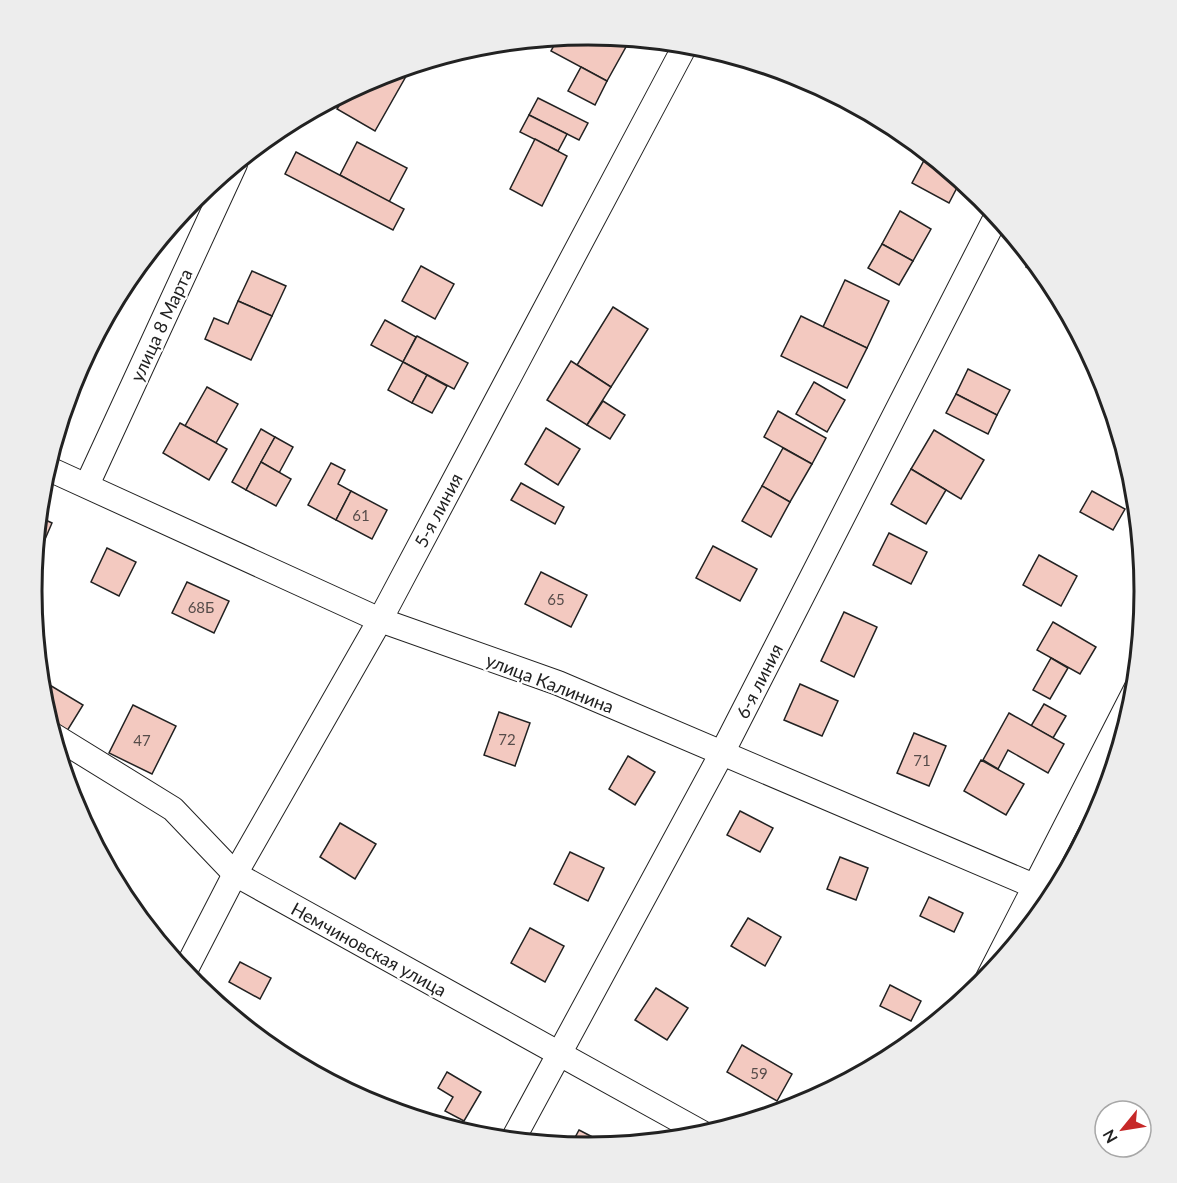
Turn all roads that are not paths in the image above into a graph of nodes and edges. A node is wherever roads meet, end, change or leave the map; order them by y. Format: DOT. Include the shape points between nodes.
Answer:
graph roads {
  1 [pos="681,54"];
  2 [pos="227,182"];
  3 [pos="992,224"];
  4 [pos="56,472"];
  5 [pos="87,485"];
  6 [pos="380,620"];
  7 [pos="1116,734"];
  8 [pos="63,741"];
  9 [pos="722,753"];
  10 [pos="235,874"];
  11 [pos="1045,891"];
  12 [pos="1036,904"];
  13 [pos="189,964"];
  14 [pos="558,1055"];
  15 [pos="692,1127"];
  16 [pos="517,1133"];
  1 -- 6 [label="street, 5-я линия"];
  2 -- 5 [label="street, улица 8 Марта"];
  3 -- 9 [label="street, 6-я линия"];
  4 -- 5 [label="street, улица Калинина"];
  5 -- 6 [label="street, улица Калинина"];
  6 -- 9 [label="street, улица Калинина" via="558,683"];
  6 -- 10 [label="street, 5-я линия"];
  7 -- 11 [label="street"];
  8 -- 10 [label="street, Немчиновская улица" via="173,809"];
  9 -- 11 [label="street, улица Калинина"];
  9 -- 14 [label="street, 6-я линия"];
  10 -- 13 [label="street, 5-я линия"];
  10 -- 14 [label="street, Немчиновская улица"];
  11 -- 12 [label="street"];
  14 -- 15 [label="street, Немчиновская улица"];
  14 -- 16 [label="street, 6-я линия"];
}
